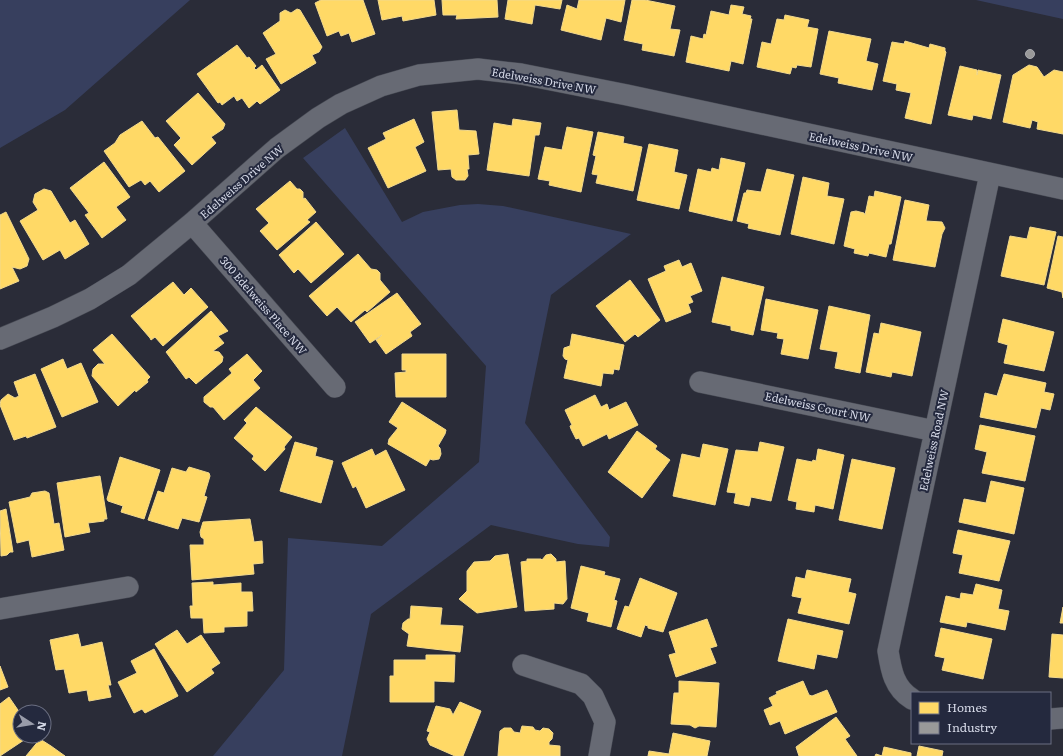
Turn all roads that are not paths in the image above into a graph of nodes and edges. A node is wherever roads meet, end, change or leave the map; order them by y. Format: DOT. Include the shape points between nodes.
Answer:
graph roads {
  1 [pos="990,174"];
  2 [pos="1063,189"];
  3 [pos="192,223"];
  4 [pos="0,338"];
  5 [pos="700,382"];
  6 [pos="335,388"];
  7 [pos="935,431"];
  8 [pos="128,587"];
  9 [pos="0,609"];
  10 [pos="523,665"];
  11 [pos="911,698"];
  12 [pos="1063,718"];
  13 [pos="1051,719"];
  14 [pos="598,756"];
  1 -- 2 [label="street, Edelweiss Drive NW"];
  1 -- 3 [label="street, Edelweiss Drive NW" via="626,94 521,74 478,69 419,75 380,86 341,104 277,148"];
  1 -- 7 [label="street, Edelweiss Road NW"];
  3 -- 4 [label="street, Edelweiss Drive NW" via="129,275 90,299"];
  3 -- 6 [label="street, 300 Edelweiss Place NW"];
  5 -- 7 [label="street, Edelweiss Court NW"];
  7 -- 11 [label="street, Edelweiss Road NW" via="888,651 892,674 905,695"];
  8 -- 9 [label="street"];
  10 -- 14 [label="street" via="581,684 593,696 604,722"];
  12 -- 13 [label="street"];
}
